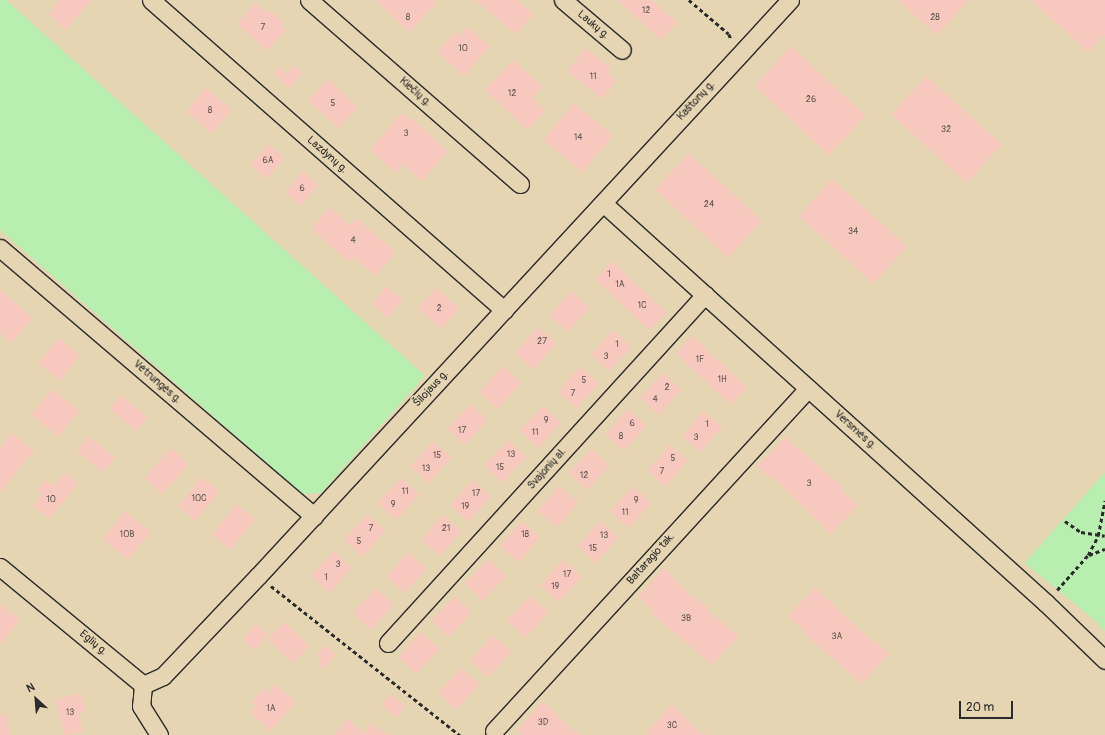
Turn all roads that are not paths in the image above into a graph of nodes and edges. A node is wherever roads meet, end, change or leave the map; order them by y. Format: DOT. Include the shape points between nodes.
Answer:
graph roads {
  1 [pos="151,0"];
  2 [pos="309,0"];
  3 [pos="563,0"];
  4 [pos="790,0"];
  5 [pos="622,50"];
  6 [pos="520,184"];
  7 [pos="603,203"];
  8 [pos="0,248"];
  9 [pos="705,295"];
  10 [pos="504,310"];
  11 [pos="808,388"];
  12 [pos="314,516"];
  13 [pos="0,567"];
  14 [pos="388,643"];
  15 [pos="1105,660"];
  16 [pos="143,685"];
  17 [pos="494,731"];
  18 [pos="159,735"];
  1 -- 10 [label="street, Lazdynų g."];
  2 -- 6 [label="street, Kiečių g."];
  3 -- 5 [label="street, Laukų g."];
  4 -- 7 [label="street, Kaštonų g."];
  7 -- 9 [label="street, Versmės g."];
  7 -- 10 [label="street, Šilojaus g."];
  8 -- 12 [label="street, Vėtrungės g."];
  9 -- 11 [label="street, Versmės g."];
  9 -- 14 [label="street, Svajonių al."];
  10 -- 12 [label="street, Šilojaus g."];
  11 -- 15 [label="street, Versmės g." via="1046,603"];
  11 -- 17 [label="street, Baltaragio tak."];
  12 -- 16 [label="street, Šilojaus g." via="163,676"];
  13 -- 16 [label="street, Eglių g."];
  16 -- 18 [label="street" via="141,706"];
}
